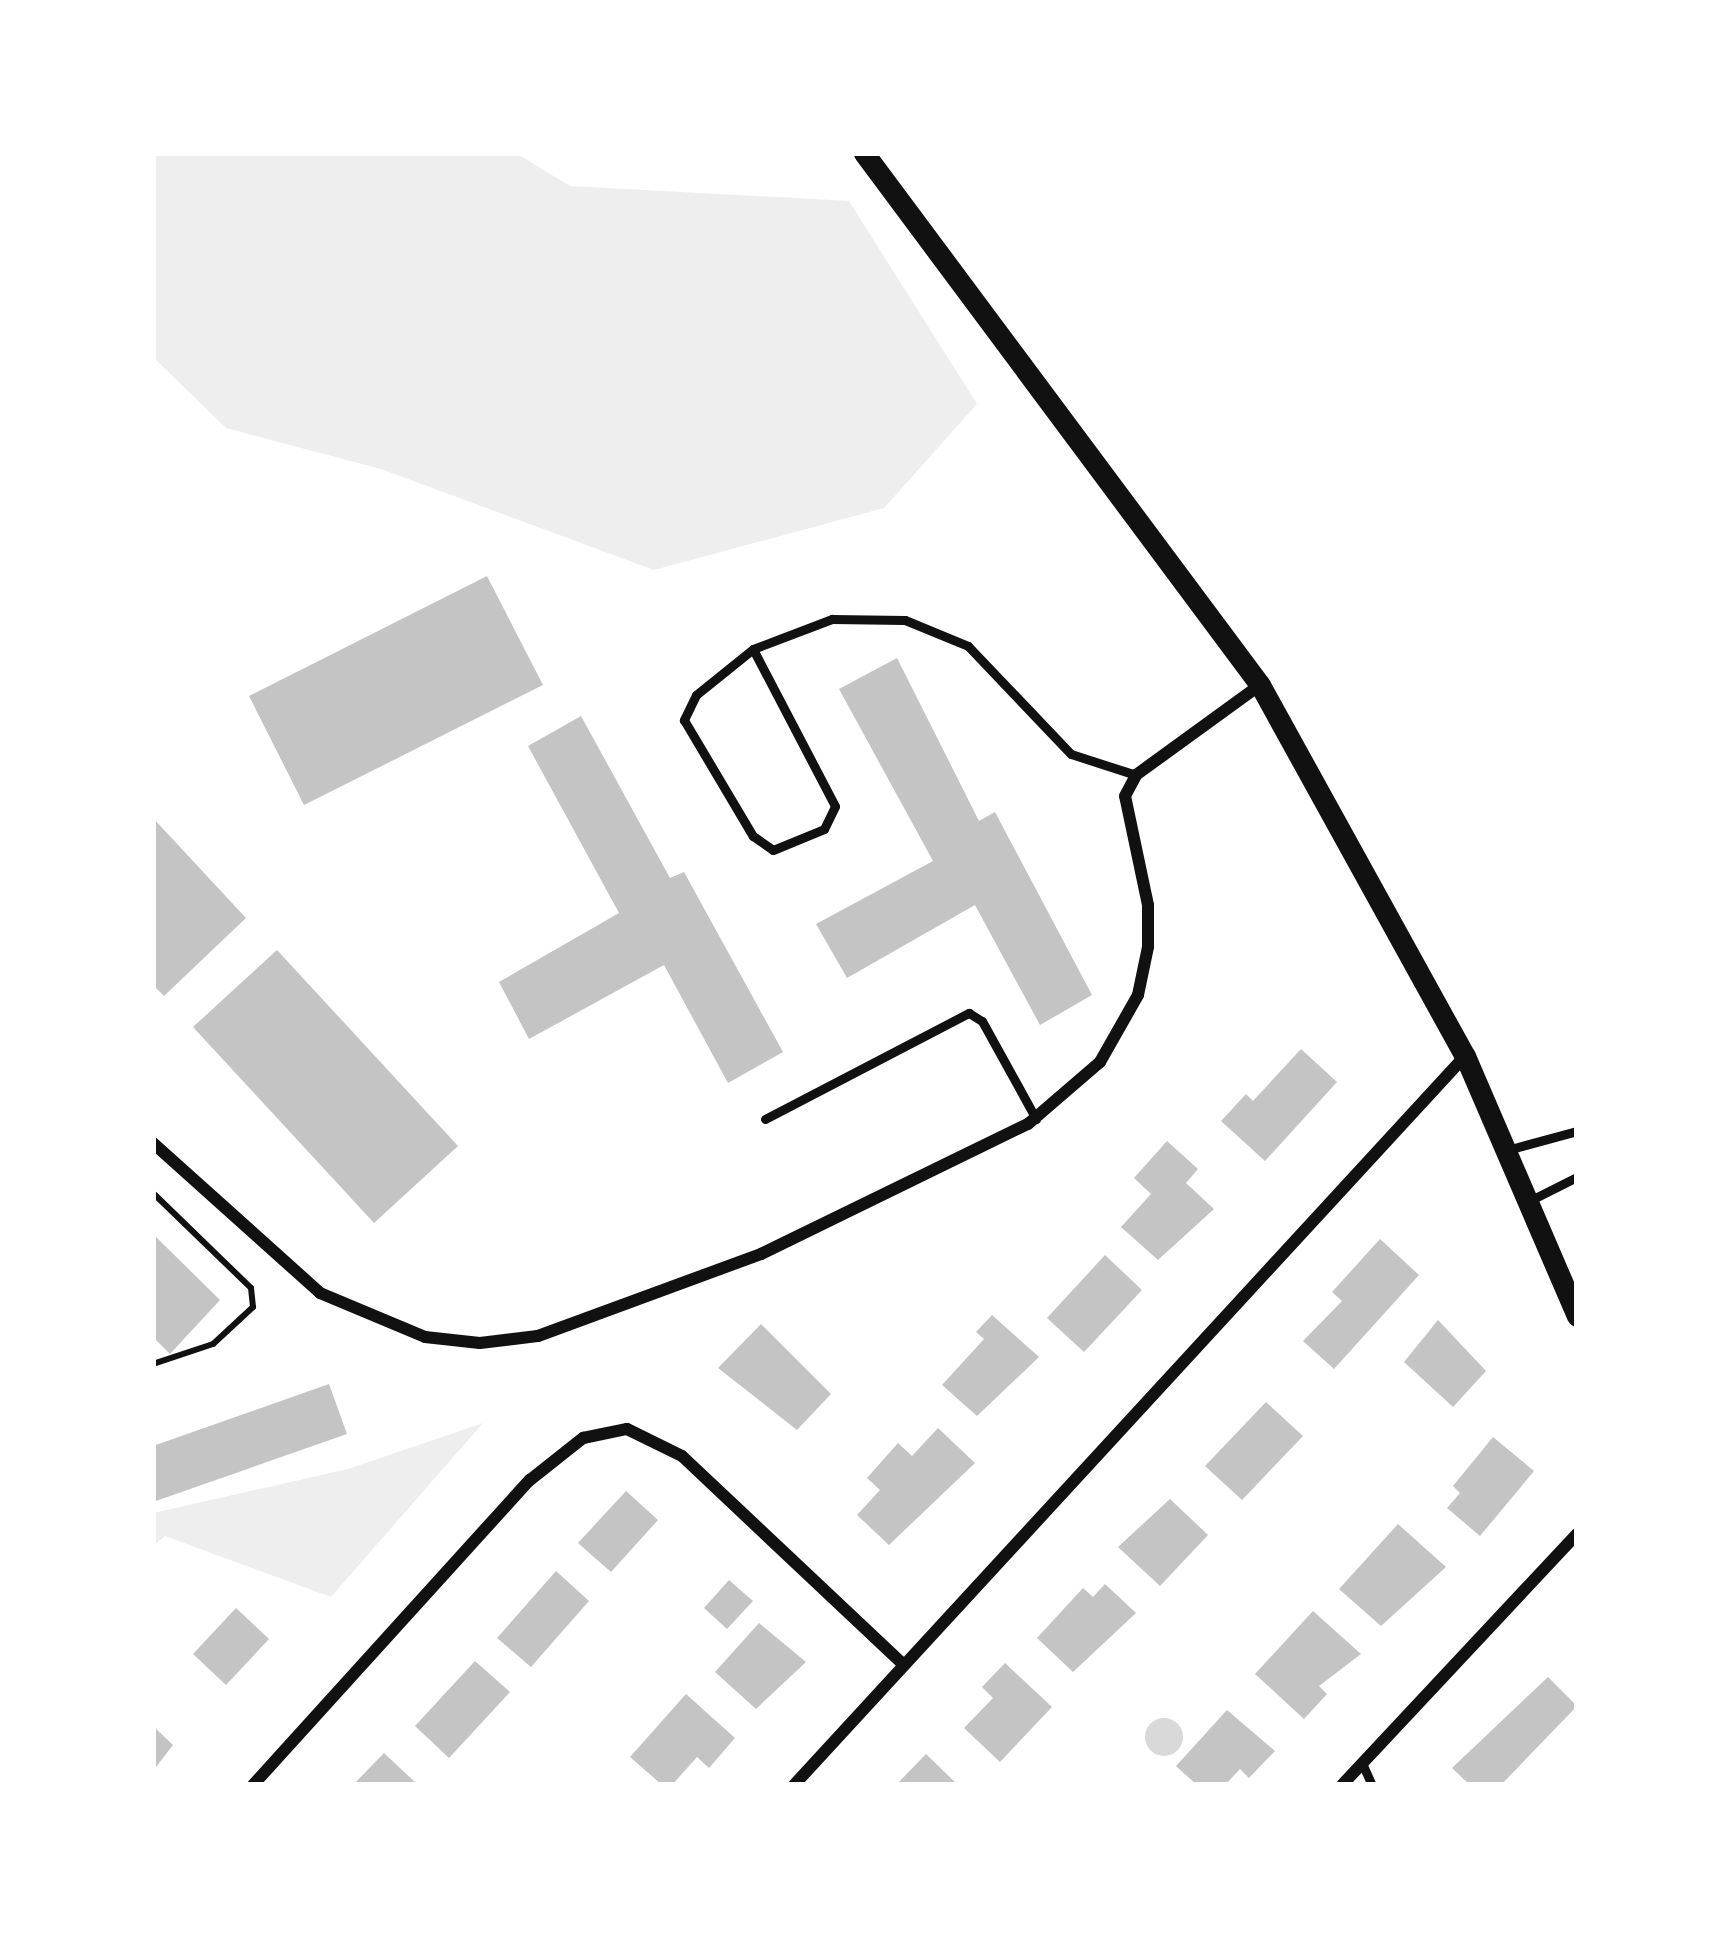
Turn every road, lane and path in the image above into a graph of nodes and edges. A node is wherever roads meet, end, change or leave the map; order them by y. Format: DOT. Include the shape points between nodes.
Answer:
graph roads {
  1 [pos="864,153"];
  2 [pos="753,649"];
  3 [pos="1260,685"];
  4 [pos="1136,775"];
  5 [pos="1465,1056"];
  6 [pos="1036,1119"];
  7 [pos="765,1120"];
  8 [pos="1577,1131"];
  9 [pos="153,1143"];
  10 [pos="1501,1152"];
  11 [pos="1577,1178"];
  12 [pos="153,1193"];
  13 [pos="1524,1203"];
  14 [pos="1577,1316"];
  15 [pos="153,1364"];
  16 [pos="1577,1534"];
  17 [pos="904,1665"];
  18 [pos="1362,1763"];
  19 [pos="253,1785"];
  20 [pos="794,1785"];
  21 [pos="1342,1785"];
  22 [pos="1372,1785"];
  1 -- 3 [label="street"];
  2 -- 2 [label="lane" via="835,806 824,829 773,850 753,836 684,720 697,694"];
  2 -- 4 [label="lane" via="832,619 905,620 968,646 1071,754"];
  3 -- 4 [label="street"];
  3 -- 5 [label="street"];
  4 -- 6 [label="street" via="1124,812 1148,905 1138,995 1100,1062"];
  5 -- 10 [label="street"];
  5 -- 17 [label="street"];
  6 -- 7 [label="lane" via="982,1021 969,1013"];
  6 -- 9 [label="street" via="761,1254 616,1312 538,1336 480,1343 376,1322 320,1292"];
  8 -- 10 [label="lane"];
  10 -- 13 [label="street"];
  11 -- 13 [label="lane"];
  12 -- 15 [label="path" via="251,1288 254,1307 213,1344"];
  13 -- 14 [label="street"];
  16 -- 18 [label="street"];
  17 -- 19 [label="street" via="682,1456 627,1429 584,1438 530,1480"];
  17 -- 20 [label="street"];
  18 -- 21 [label="street"];
  18 -- 22 [label="lane"];
}
